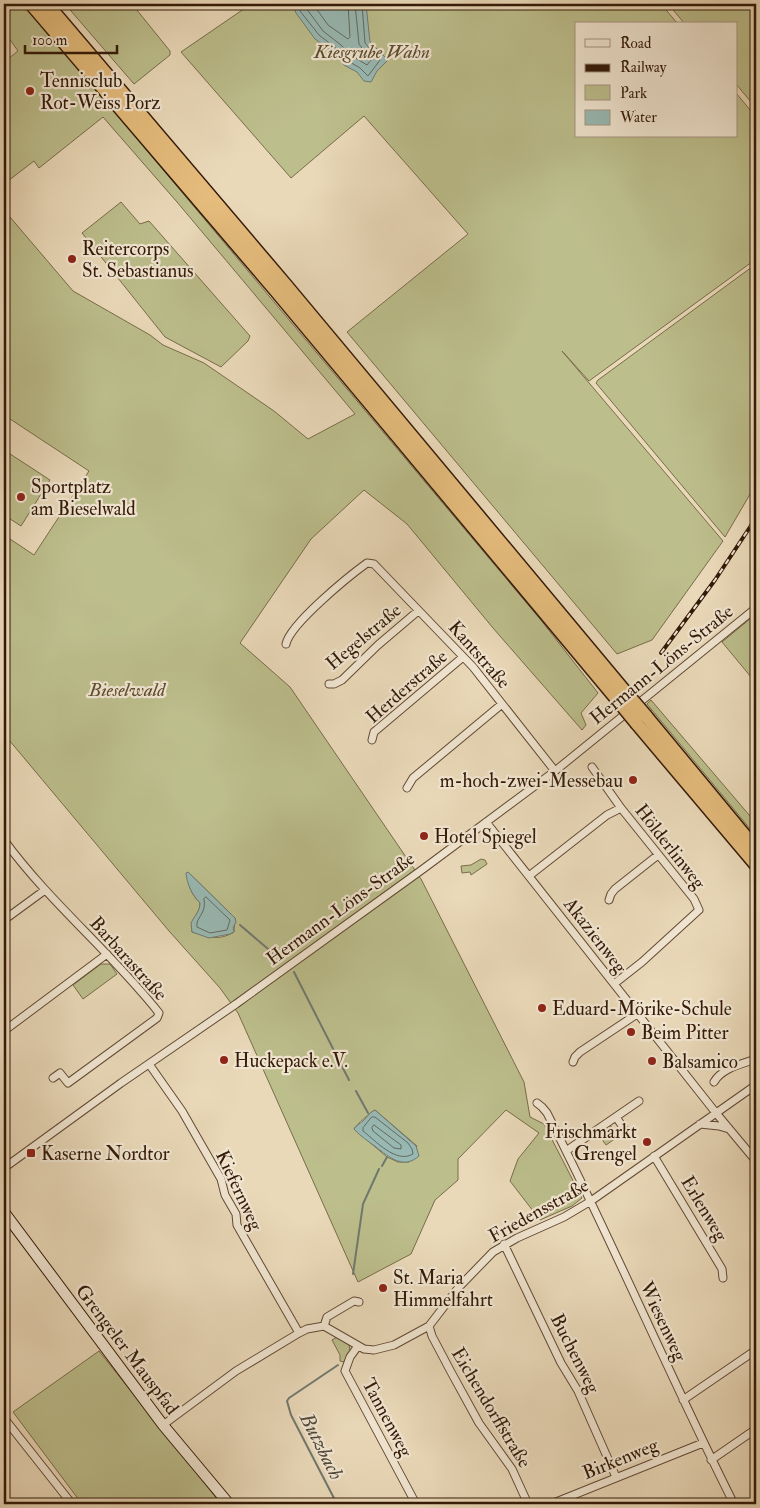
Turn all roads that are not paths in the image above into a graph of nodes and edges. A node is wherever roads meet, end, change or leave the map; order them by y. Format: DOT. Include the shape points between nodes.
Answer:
graph roads {
  1 [pos="31,4"];
  2 [pos="46,4"];
  3 [pos="756,608"];
  4 [pos="418,611"];
  5 [pos="286,644"];
  6 [pos="463,657"];
  7 [pos="329,684"];
  8 [pos="624,698"];
  9 [pos="502,704"];
  10 [pos="642,720"];
  11 [pos="372,740"];
  12 [pos="592,767"];
  13 [pos="555,771"];
  14 [pos="407,788"];
  15 [pos="621,808"];
  16 [pos="486,822"];
  17 [pos="4,840"];
  18 [pos="756,849"];
  19 [pos="658,854"];
  20 [pos="756,865"];
  21 [pos="529,876"];
  22 [pos="44,890"];
  23 [pos="609,900"];
  24 [pos="4,920"];
  25 [pos="107,954"];
  26 [pos="614,984"];
  27 [pos="637,1014"];
  28 [pos="4,1031"];
  29 [pos="756,1059"];
  30 [pos="573,1062"];
  31 [pos="149,1064"];
  32 [pos="53,1078"];
  33 [pos="714,1082"];
  34 [pos="756,1086"];
  35 [pos="639,1102"];
  36 [pos="537,1104"];
  37 [pos="716,1114"];
  38 [pos="616,1117"];
  39 [pos="700,1124"];
  40 [pos="729,1130"];
  41 [pos="627,1133"];
  42 [pos="566,1151"];
  43 [pos="654,1156"];
  44 [pos="756,1161"];
  45 [pos="4,1168"];
  46 [pos="591,1201"];
  47 [pos="4,1212"];
  48 [pos="504,1244"];
  49 [pos="724,1278"];
  50 [pos="357,1302"];
  51 [pos="324,1326"];
  52 [pos="429,1326"];
  53 [pos="299,1333"];
  54 [pos="358,1346"];
  55 [pos="756,1350"];
  56 [pos="683,1400"];
  57 [pos="4,1418"];
  58 [pos="163,1425"];
  59 [pos="756,1429"];
  60 [pos="703,1442"];
  61 [pos="711,1460"];
  62 [pos="616,1477"];
  63 [pos="72,1504"];
  64 [pos="229,1504"];
  65 [pos="416,1504"];
  66 [pos="528,1504"];
  67 [pos="550,1504"];
  68 [pos="734,1504"];
  1 -- 8 [label="highway"];
  2 -- 8 [label="highway" via="285,284"];
  3 -- 13 [label="street, Hermann-Löns-Straße"];
  4 -- 5 [label="street, Kantstraße" via="374,564 367,563 319,604 289,634"];
  4 -- 6 [label="street, Kantstraße"];
  4 -- 7 [label="street, Hegelstraße" via="342,680"];
  6 -- 9 [label="street, Kantstraße"];
  6 -- 11 [label="street, Herderstraße" via="374,732"];
  8 -- 10 [label="highway, bridge"];
  9 -- 13 [label="street, Kantstraße"];
  9 -- 14 [label="street" via="413,778"];
  10 -- 18 [label="highway"];
  10 -- 20 [label="highway"];
  12 -- 15 [label="street, Hölderlinweg"];
  13 -- 16 [label="street, Hermann-Löns-Straße"];
  15 -- 19 [label="street, Hölderlinweg"];
  15 -- 21 [label="street, Hölderlinweg" via="607,815"];
  16 -- 21 [label="street, Akazienweg"];
  16 -- 31 [label="street, Hermann-Löns-Straße"];
  17 -- 22 [label="street, Barbarastraße"];
  19 -- 23 [label="street" via="615,889"];
  19 -- 26 [label="street, Hölderlinweg" via="699,910"];
  21 -- 26 [label="street, Akazienweg"];
  22 -- 24 [label="street"];
  22 -- 25 [label="street, Barbarastraße"];
  25 -- 28 [label="street"];
  25 -- 32 [label="street, Barbarastraße" via="139,988 158,1013 157,1018 68,1083 60,1073"];
  26 -- 27 [label="street, Akazienweg"];
  27 -- 30 [label="street" via="580,1052"];
  27 -- 37 [label="street, Akazienweg"];
  29 -- 33 [label="street" via="722,1073"];
  31 -- 45 [label="street, Hermann-Löns-Straße"];
  31 -- 53 [label="street, Kiefernweg" via="182,1111 221,1179 236,1214 237,1225"];
  34 -- 37 [label="street, Friedensstraße"];
  35 -- 38 [label="street"];
  36 -- 42 [label="street, Wiesenweg" via="547,1113"];
  37 -- 39 [label="street, Friedensstraße"];
  37 -- 40 [label="street, Akazienweg"];
  38 -- 41 [label="street"];
  38 -- 42 [label="street"];
  39 -- 40 [label="street"];
  39 -- 43 [label="street, Friedensstraße"];
  40 -- 44 [label="street, Akazienweg"];
  42 -- 46 [label="street, Wiesenweg"];
  43 -- 46 [label="street, Friedensstraße"];
  43 -- 49 [label="street, Erlenweg" via="722,1269"];
  46 -- 48 [label="street, Friedensstraße"];
  46 -- 56 [label="street, Wiesenweg"];
  47 -- 58 [label="main road, Grengeler Mauspfad"];
  48 -- 52 [label="street, Friedensstraße" via="459,1287"];
  48 -- 62 [label="street, Buchenweg" via="561,1363 578,1391"];
  50 -- 51 [label="street" via="327,1317"];
  51 -- 53 [label="street"];
  51 -- 54 [label="street, Friedensstraße"];
  52 -- 54 [label="street, Friedensstraße" via="383,1349"];
  52 -- 66 [label="street, Eichendorffstraße" via="450,1372 479,1423 512,1469"];
  53 -- 58 [label="street" via="236,1371"];
  54 -- 65 [label="street, Tannenweg" via="344,1371"];
  55 -- 56 [label="street"];
  56 -- 60 [label="street, Wiesenweg"];
  57 -- 63 [label="street"];
  58 -- 64 [label="main road, Grengeler Mauspfad"];
  59 -- 61 [label="street"];
  60 -- 61 [label="street, Wiesenweg"];
  60 -- 62 [label="street, Birkenweg"];
  61 -- 68 [label="street, Wiesenweg"];
  62 -- 67 [label="street, Birkenweg"];
}
